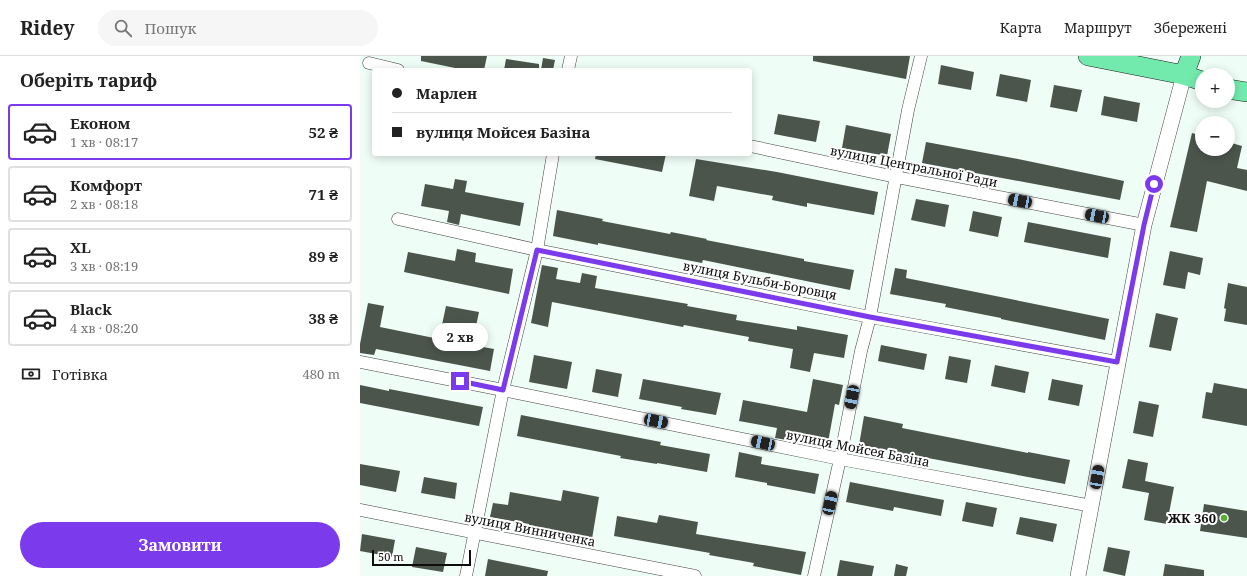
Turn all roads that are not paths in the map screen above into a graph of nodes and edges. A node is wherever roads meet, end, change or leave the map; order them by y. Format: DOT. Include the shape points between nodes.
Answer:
graph roads {
  1 [pos="571,56"];
  2 [pos="921,56"];
  3 [pos="1088,56"];
  4 [pos="1191,56"];
  5 [pos="369,63"];
  6 [pos="390,68"];
  7 [pos="568,68"];
  8 [pos="1184,75"];
  9 [pos="1195,79"];
  10 [pos="1235,90"];
  11 [pos="1247,92"];
  12 [pos="752,146"];
  13 [pos="553,156"];
  14 [pos="896,177"];
  15 [pos="398,219"];
  16 [pos="1144,225"];
  17 [pos="537,250"];
  18 [pos="870,317"];
  19 [pos="360,362"];
  20 [pos="1117,362"];
  21 [pos="503,390"];
  22 [pos="840,459"];
  23 [pos="1092,506"];
  24 [pos="360,510"];
  25 [pos="475,532"];
  26 [pos="466,576"];
  27 [pos="695,576"];
  28 [pos="814,576"];
  29 [pos="1078,576"];
  1 -- 7 [label="street"];
  2 -- 14 [label="street"];
  3 -- 8 [label="main road"];
  4 -- 8 [label="main road"];
  5 -- 6 [label="street"];
  8 -- 9 [label="main road"];
  8 -- 16 [label="street"];
  10 -- 11 [label="main road"];
  12 -- 14 [label="street, вулиця Центральної Ради"];
  13 -- 17 [label="street"];
  14 -- 16 [label="street, вулиця Центральної Ради"];
  14 -- 18 [label="street"];
  15 -- 17 [label="street, вулиця Бульби-Боровця"];
  16 -- 20 [label="street"];
  17 -- 18 [label="street, вулиця Бульби-Боровця"];
  17 -- 21 [label="street"];
  18 -- 20 [label="street, вулиця Бульби-Боровця"];
  18 -- 22 [label="street"];
  19 -- 21 [label="street, вулиця Мойсея Базіна"];
  20 -- 23 [label="street"];
  21 -- 22 [label="street, вулиця Мойсея Базіна"];
  21 -- 25 [label="street"];
  22 -- 23 [label="street, вулиця Мойсея Базіна"];
  22 -- 28 [label="street"];
  23 -- 29 [label="street"];
  24 -- 25 [label="street, вулиця Винниченка"];
  25 -- 26 [label="street"];
  25 -- 27 [label="street, вулиця Винниченка"];
}
